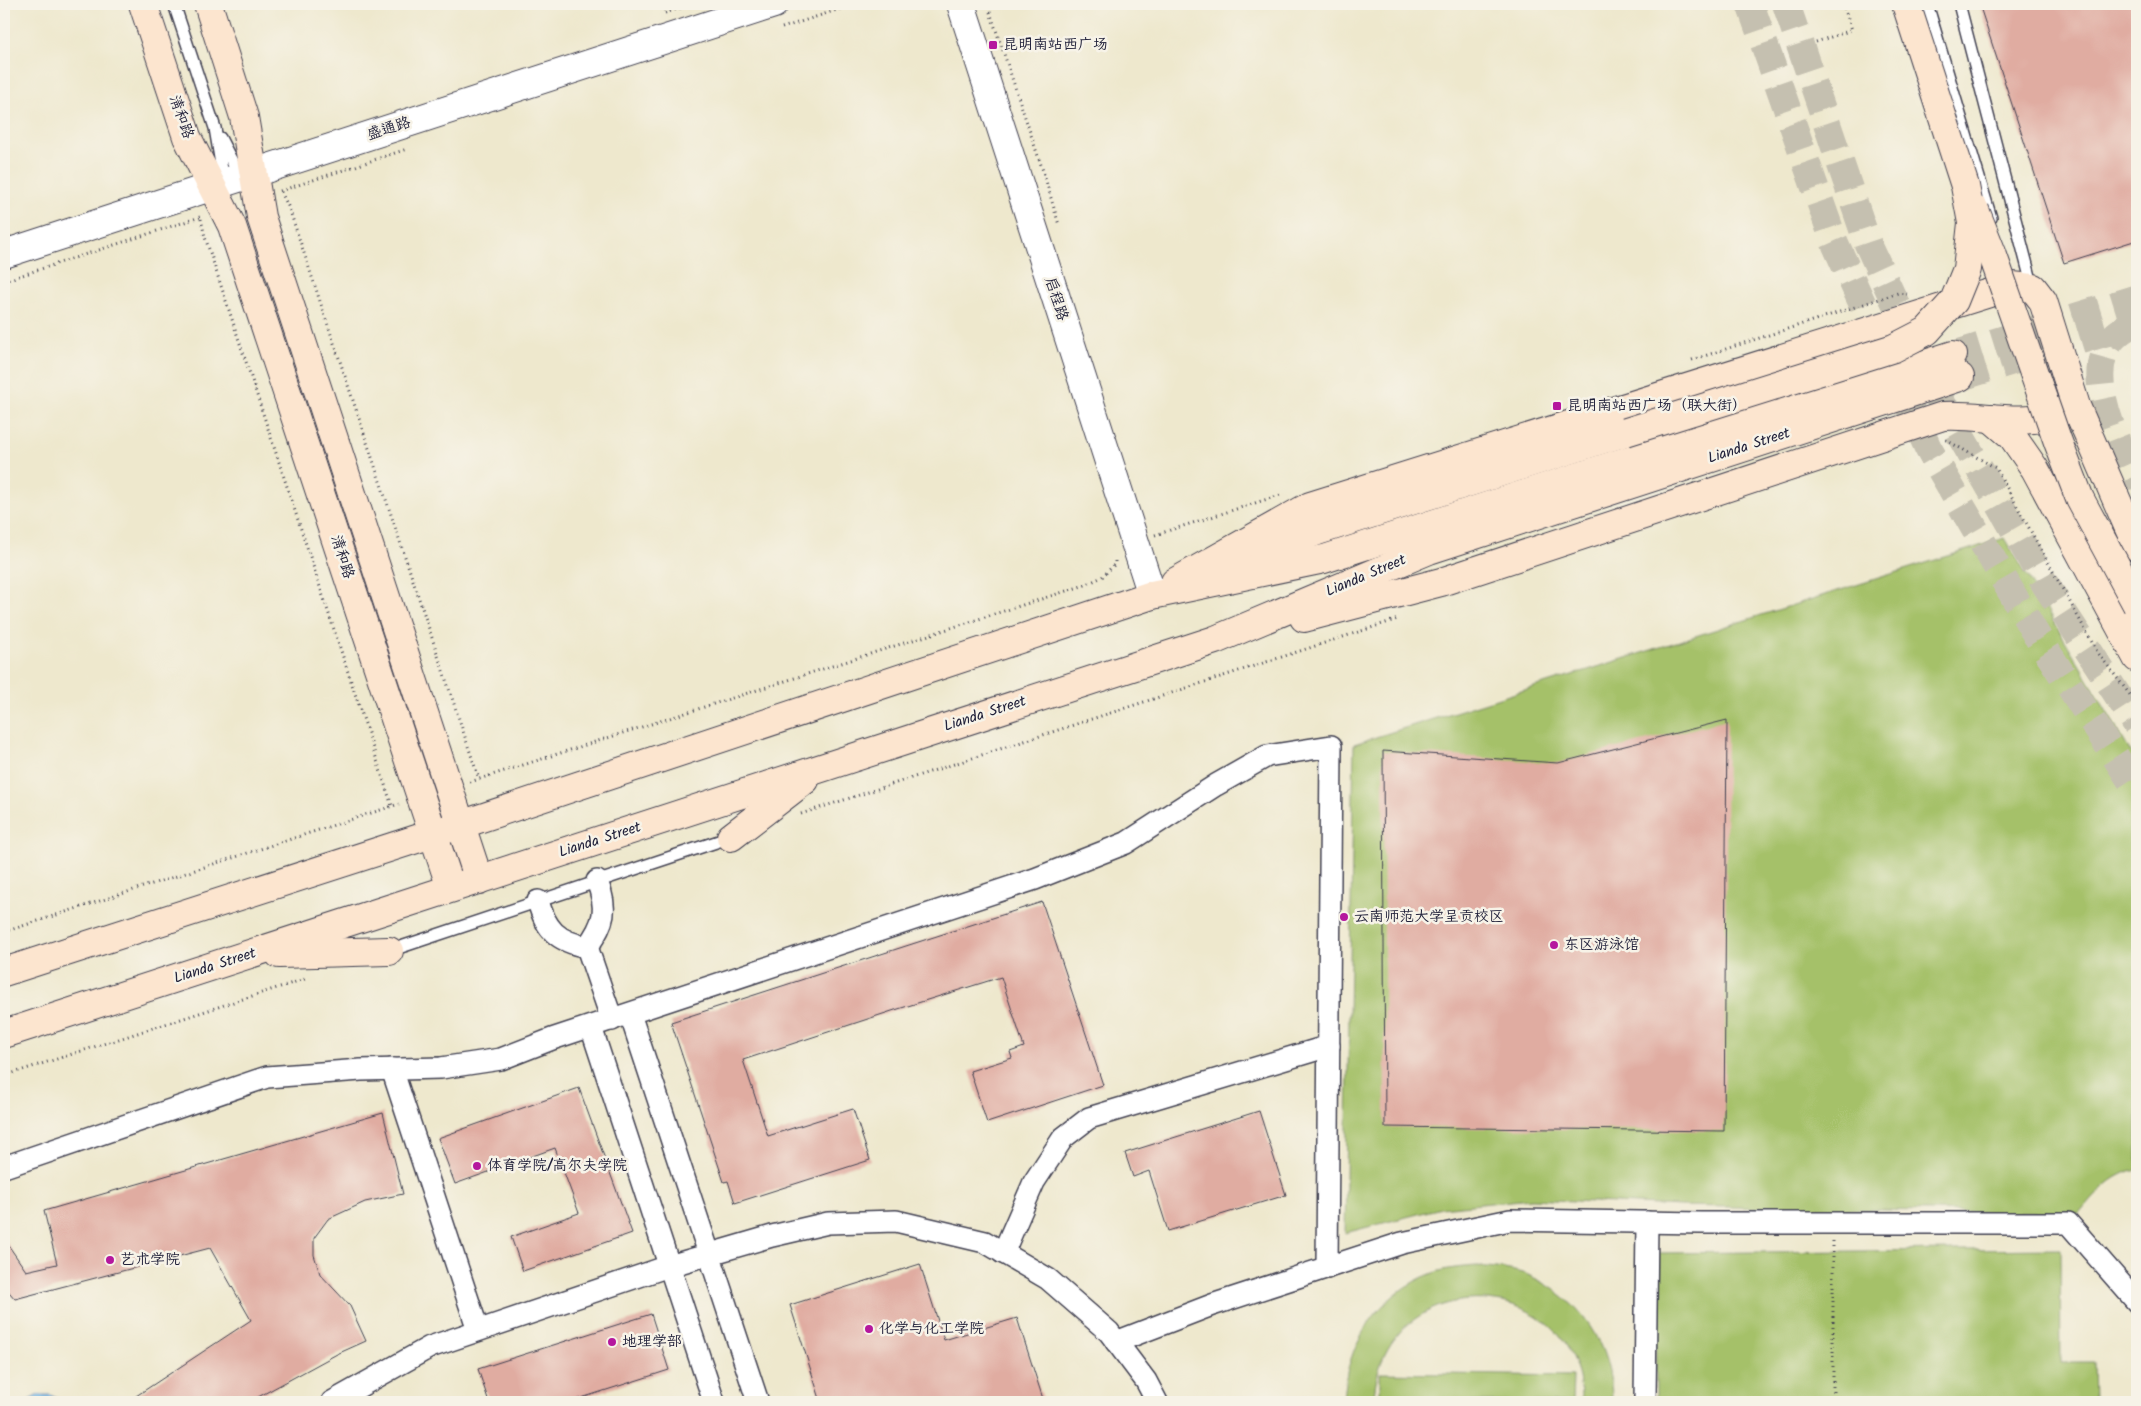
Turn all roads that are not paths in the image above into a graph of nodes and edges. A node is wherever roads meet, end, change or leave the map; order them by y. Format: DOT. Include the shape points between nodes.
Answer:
graph roads {
  1 [pos="143,4"];
  2 [pos="174,4"];
  3 [pos="208,4"];
  4 [pos="961,4"];
  5 [pos="1906,4"];
  6 [pos="1927,4"];
  7 [pos="1959,4"];
  8 [pos="776,16"];
  9 [pos="214,128"];
  10 [pos="1966,186"];
  11 [pos="238,195"];
  12 [pos="4,254"];
  13 [pos="2033,288"];
  14 [pos="1987,293"];
  15 [pos="2076,406"];
  16 [pos="1991,418"];
  17 [pos="2137,547"];
  18 [pos="1152,594"];
  19 [pos="2137,605"];
  20 [pos="1215,640"];
  21 [pos="2137,658"];
  22 [pos="821,768"];
  23 [pos="460,825"];
  24 [pos="433,834"];
  25 [pos="731,837"];
  26 [pos="479,880"];
  27 [pos="597,881"];
  28 [pos="451,888"];
  29 [pos="538,901"];
  30 [pos="587,947"];
  31 [pos="389,952"];
  32 [pos="250,954"];
  33 [pos="4,972"];
  34 [pos="621,1017"];
  35 [pos="591,1027"];
  36 [pos="4,1034"];
  37 [pos="1329,1046"];
  38 [pos="392,1069"];
  39 [pos="4,1167"];
  40 [pos="1647,1222"];
  41 [pos="1003,1253"];
  42 [pos="710,1254"];
  43 [pos="670,1266"];
  44 [pos="1327,1268"];
  45 [pos="2137,1302"];
  46 [pos="478,1330"];
  47 [pos="1116,1342"];
  48 [pos="332,1402"];
  49 [pos="714,1402"];
  50 [pos="758,1402"];
  51 [pos="1157,1402"];
  52 [pos="1646,1402"];
  1 -- 11 [label="main road, 清和路" via="187,137"];
  2 -- 9 [label="lane, 清和路"];
  3 -- 11 [label="main road, 清和路" via="244,117"];
  4 -- 18 [label="street, 启程路"];
  5 -- 10 [label="main road, bridge"];
  6 -- 14 [label="lane" via="1997,237 2000,261"];
  7 -- 13 [label="lane"];
  8 -- 11 [label="street, 盛通路"];
  9 -- 11 [label="lane, 清和路"];
  9 -- 11 [label="lane, 清和路"];
  10 -- 18 [label="main road, bridge" via="1972,223 1967,269 1954,301 1927,331 1894,348 1318,531"];
  10 -- 19 [label="main road, bridge" via="2080,499"];
  11 -- 12 [label="street, 盛通路"];
  11 -- 23 [label="main road, 清和路"];
  11 -- 24 [label="main road, 清和路"];
  13 -- 14 [label="main road" via="2012,286"];
  13 -- 15 [label="main road" via="2044,301"];
  14 -- 18 [label="main road" via="1310,506"];
  15 -- 16 [label="main road" via="2033,419"];
  15 -- 17 [label="main road"];
  16 -- 20 [label="main road" via="1965,414 1943,416 1441,582"];
  16 -- 21 [label="main road" via="2012,436 2034,469"];
  18 -- 20 [label="main road, Lianda Street" via="1324,559 1957,366 1429,550"];
  18 -- 23 [label="main road, Lianda Street"];
  20 -- 22 [label="main road, Lianda Street"];
  22 -- 25 [label="main road"];
  22 -- 26 [label="main road, Lianda Street"];
  23 -- 24 [label="main road, Lianda Street"];
  23 -- 26 [label="main road, 清和路"];
  24 -- 28 [label="main road, 清和路"];
  24 -- 33 [label="main road, Lianda Street"];
  25 -- 27 [label="lane"];
  26 -- 28 [label="main road, Lianda Street"];
  27 -- 29 [label="lane"];
  27 -- 30 [label="street" via="604,898 604,916 598,933"];
  28 -- 32 [label="main road, Lianda Street"];
  29 -- 30 [label="street" via="543,918 554,933 569,943"];
  29 -- 31 [label="lane"];
  30 -- 34 [label="street"];
  31 -- 32 [label="main road"];
  32 -- 36 [label="main road, Lianda Street"];
  34 -- 35 [label="street"];
  34 -- 37 [label="street" via="1035,879 1126,843 1267,756 1331,746"];
  34 -- 42 [label="street"];
  35 -- 38 [label="street" via="501,1059 441,1068"];
  35 -- 43 [label="street"];
  37 -- 41 [label="street" via="1089,1118 1063,1138 1034,1182"];
  37 -- 44 [label="street"];
  38 -- 39 [label="street" via="267,1078"];
  38 -- 46 [label="street"];
  40 -- 44 [label="street" via="1510,1220 1402,1243"];
  40 -- 45 [label="street" via="2068,1223"];
  40 -- 52 [label="street"];
  41 -- 42 [label="street" via="985,1242 896,1221 828,1223"];
  41 -- 47 [label="street" via="1048,1279 1109,1332"];
  42 -- 43 [label="street"];
  42 -- 50 [label="street"];
  43 -- 46 [label="street"];
  43 -- 49 [label="street"];
  44 -- 47 [label="street" via="1212,1305"];
  46 -- 48 [label="street" via="430,1347"];
  47 -- 51 [label="street" via="1146,1381"];
}
